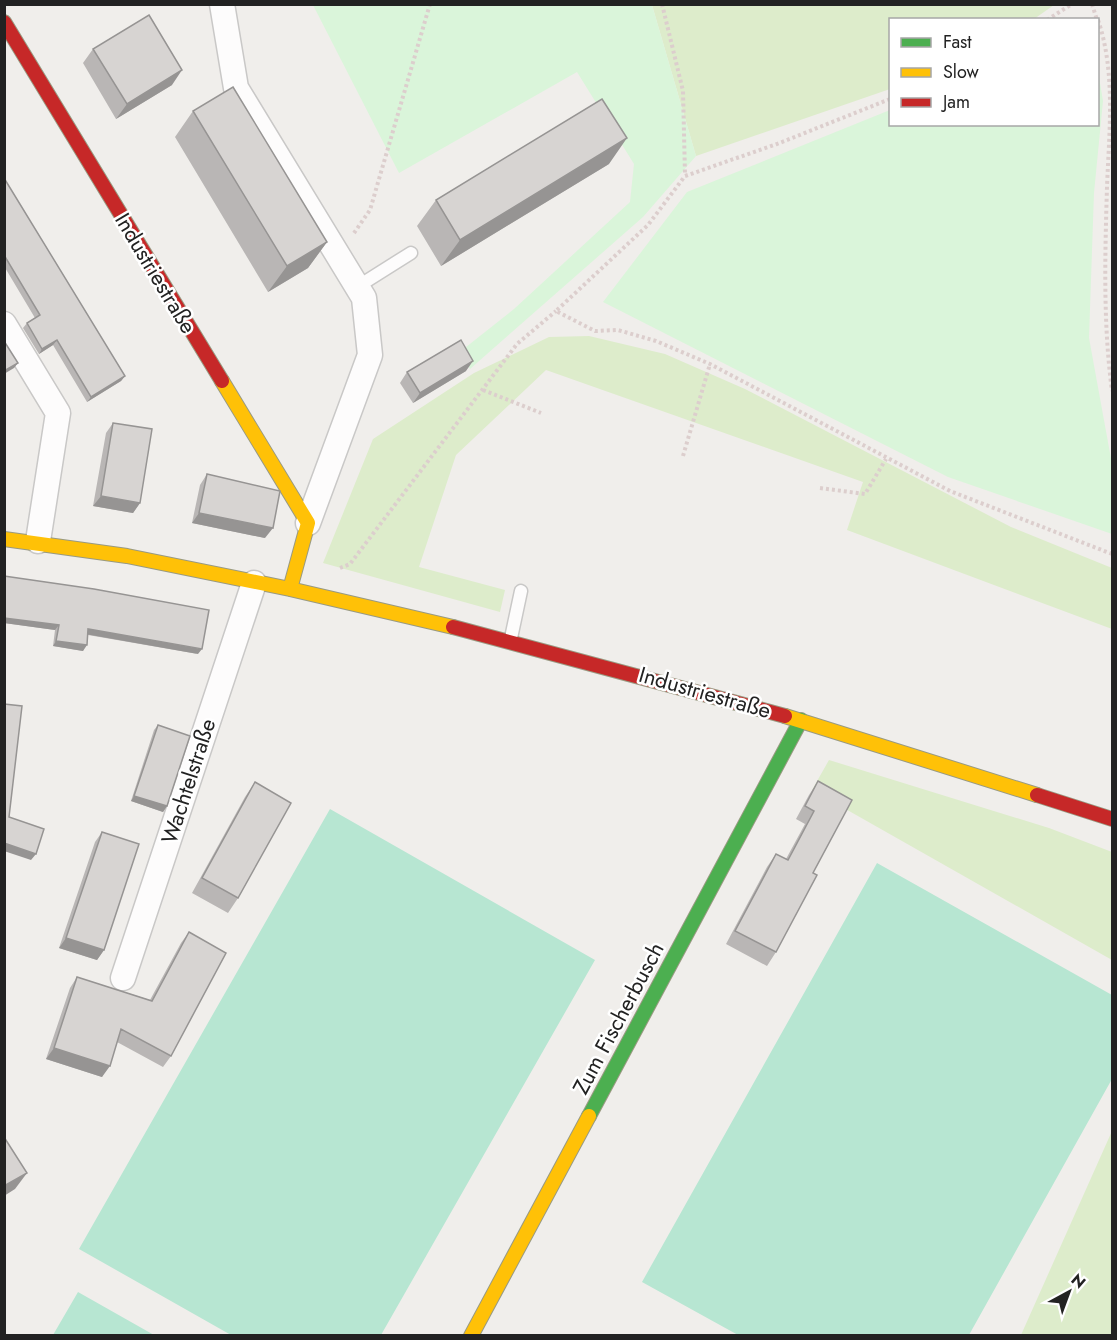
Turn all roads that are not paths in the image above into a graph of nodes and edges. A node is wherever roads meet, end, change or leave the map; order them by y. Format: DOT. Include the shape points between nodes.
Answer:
graph roads {
  1 [pos="222,4"];
  2 [pos="4,22"];
  3 [pos="411,253"];
  4 [pos="357,287"];
  5 [pos="4,324"];
  6 [pos="308,524"];
  7 [pos="4,538"];
  8 [pos="38,541"];
  9 [pos="254,583"];
  10 [pos="291,589"];
  11 [pos="521,591"];
  12 [pos="510,640"];
  13 [pos="801,720"];
  14 [pos="1113,819"];
  15 [pos="123,978"];
  16 [pos="471,1335"];
  1 -- 4 [label="street" via="236,88"];
  2 -- 6 [label="street, Industriestraße"];
  3 -- 4 [label="lane"];
  4 -- 6 [label="street" via="364,298 370,355"];
  5 -- 8 [label="street" via="58,413"];
  6 -- 10 [label="street"];
  7 -- 8 [label="street, Industriestraße"];
  8 -- 9 [label="street, Industriestraße"];
  9 -- 10 [label="street, Industriestraße"];
  9 -- 15 [label="street, Wachtelstraße"];
  10 -- 12 [label="street, Industriestraße"];
  11 -- 12 [label="lane"];
  12 -- 13 [label="street, Industriestraße"];
  13 -- 14 [label="street, Industriestraße"];
  13 -- 16 [label="street, Zum Fischerbusch"];
}
